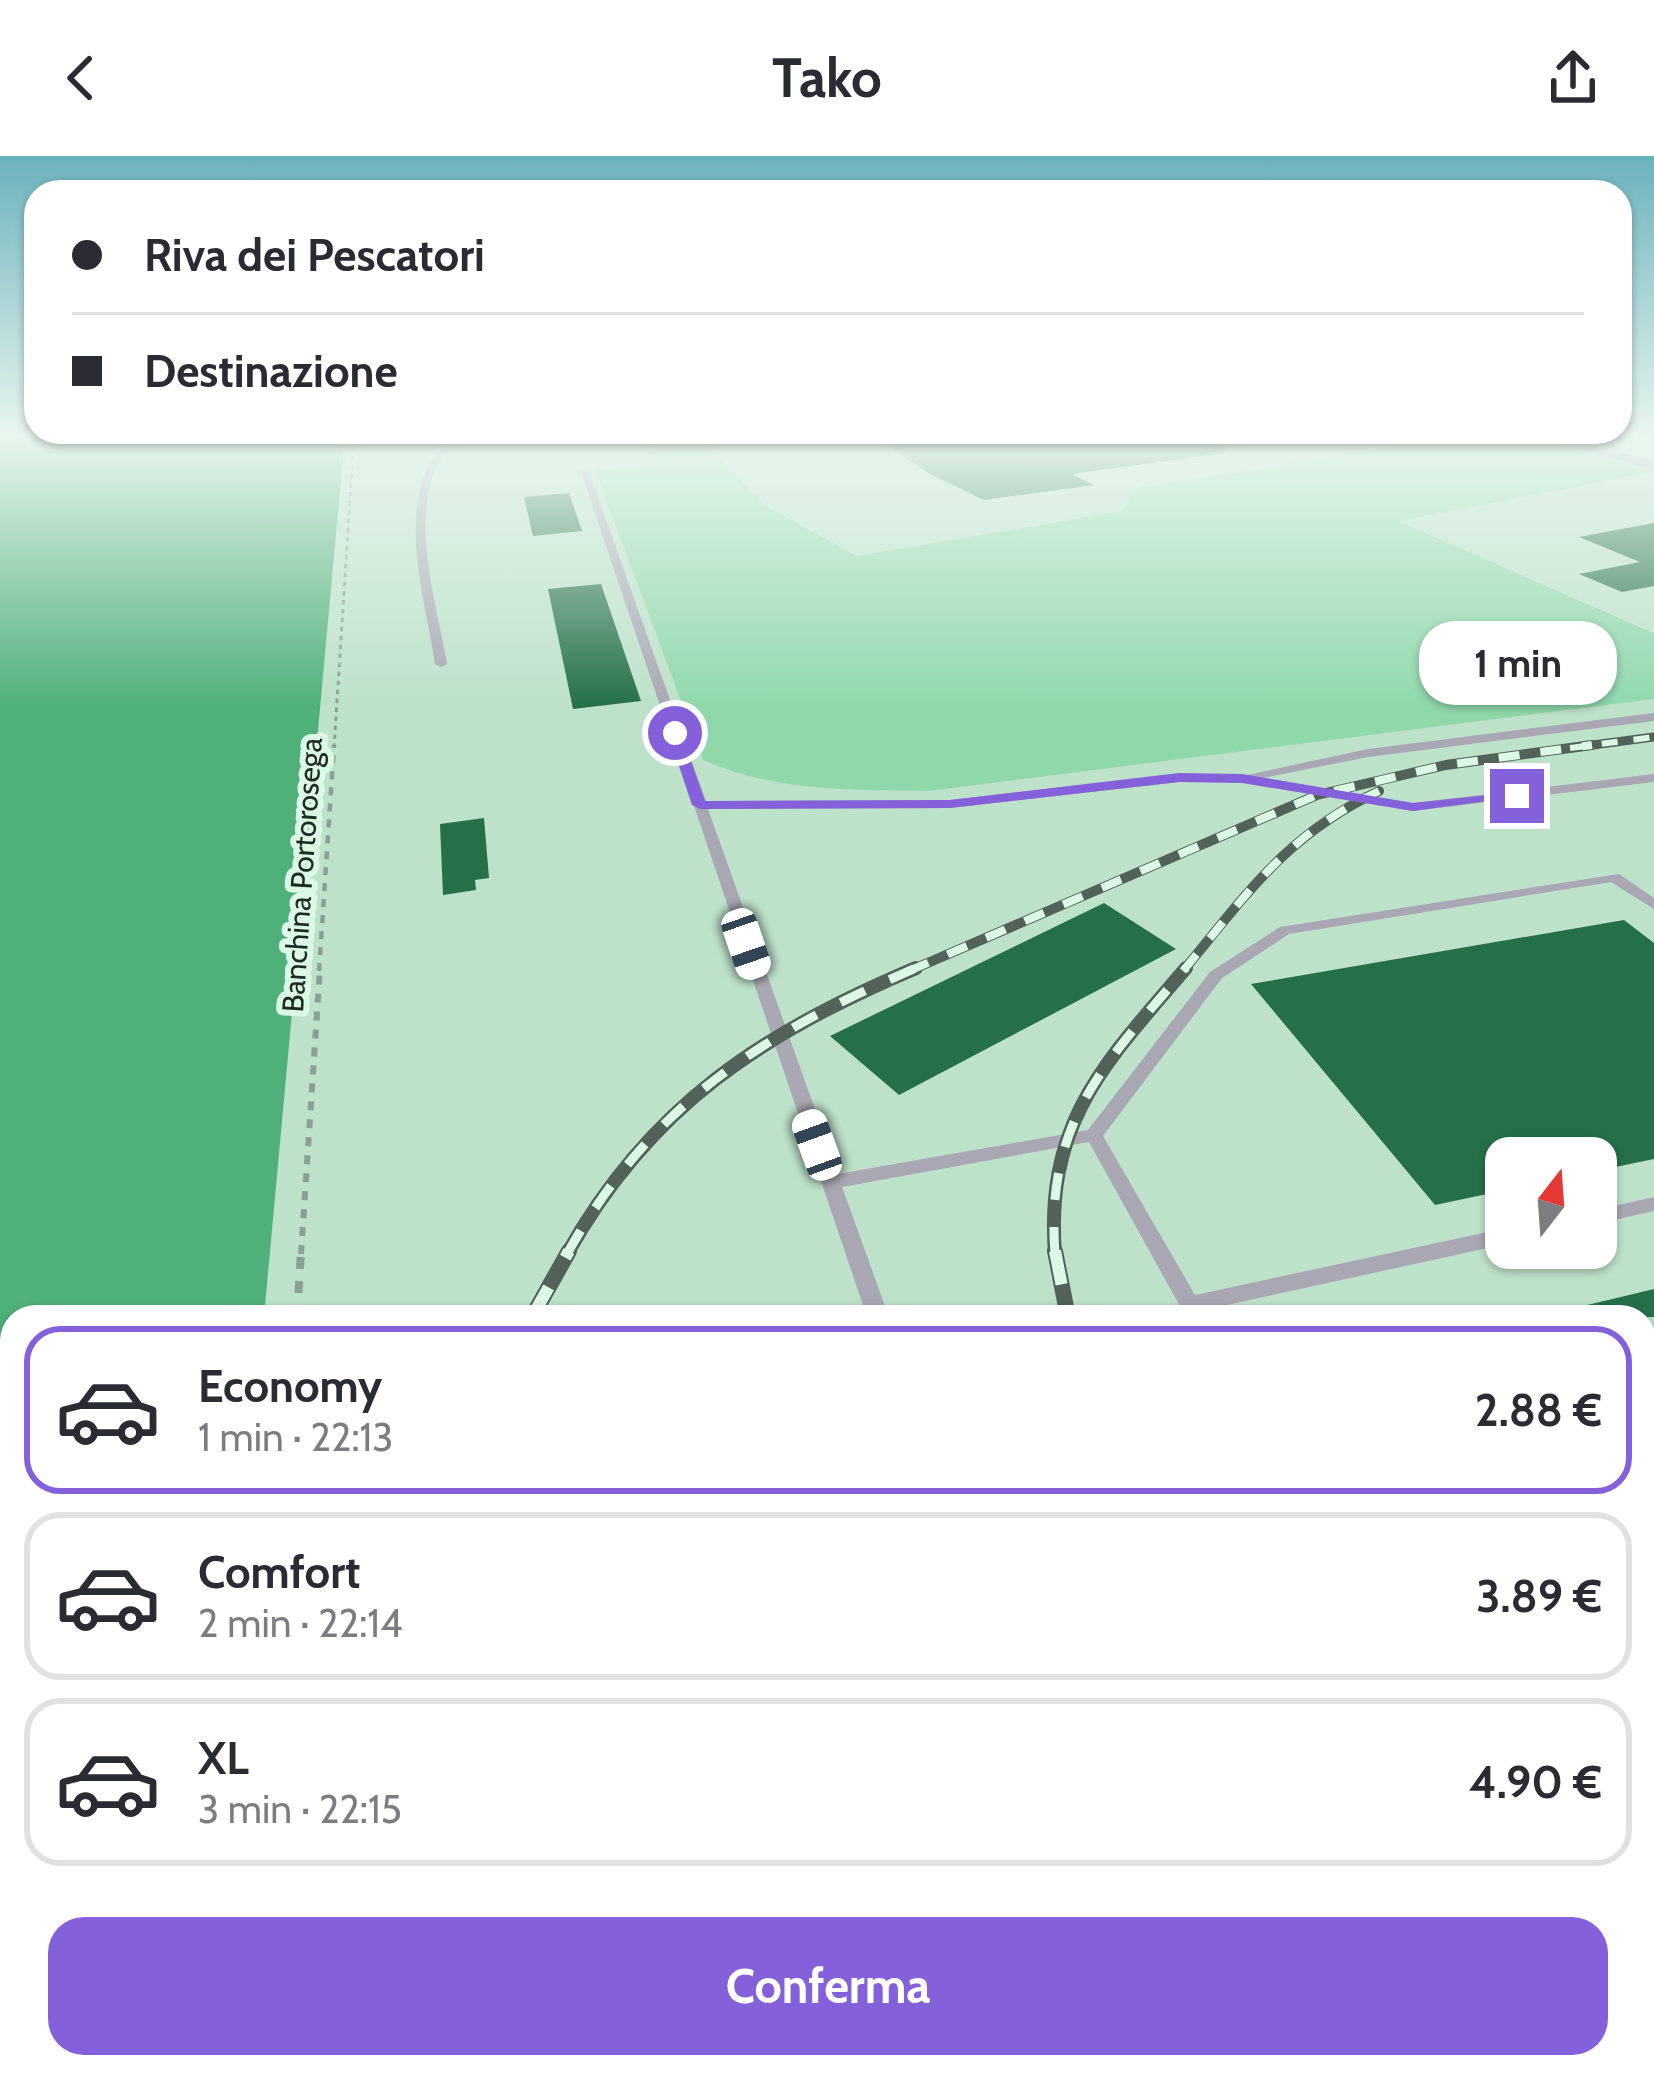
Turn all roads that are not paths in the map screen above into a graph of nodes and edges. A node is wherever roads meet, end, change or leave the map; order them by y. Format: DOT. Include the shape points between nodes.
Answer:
graph roads {
  1 [pos="423,527"];
  2 [pos="604,527"];
  3 [pos="441,664"];
  4 [pos="1654,717"];
  5 [pos="1242,778"];
  6 [pos="1654,778"];
  7 [pos="700,805"];
  8 [pos="1654,905"];
  9 [pos="1094,1135"];
  10 [pos="830,1182"];
  11 [pos="1654,1204"];
  12 [pos="1617,1212"];
  13 [pos="1485,1241"];
  14 [pos="874,1305"];
  15 [pos="1190,1305"];
  16 [pos="1218,1305"];
  1 -- 3 [label="lane"];
  2 -- 7 [label="lane"];
  4 -- 5 [label="lane" via="1368,753"];
  5 -- 6 [label="lane" via="1413,807"];
  5 -- 7 [label="lane" via="1095,785 950,804"];
  7 -- 10 [label="lane"];
  8 -- 9 [label="lane" via="1614,877 1285,930 1216,975"];
  9 -- 10 [label="lane"];
  9 -- 15 [label="lane"];
  10 -- 14 [label="lane"];
  11 -- 12 [label="lane"];
  13 -- 16 [label="lane"];
}
